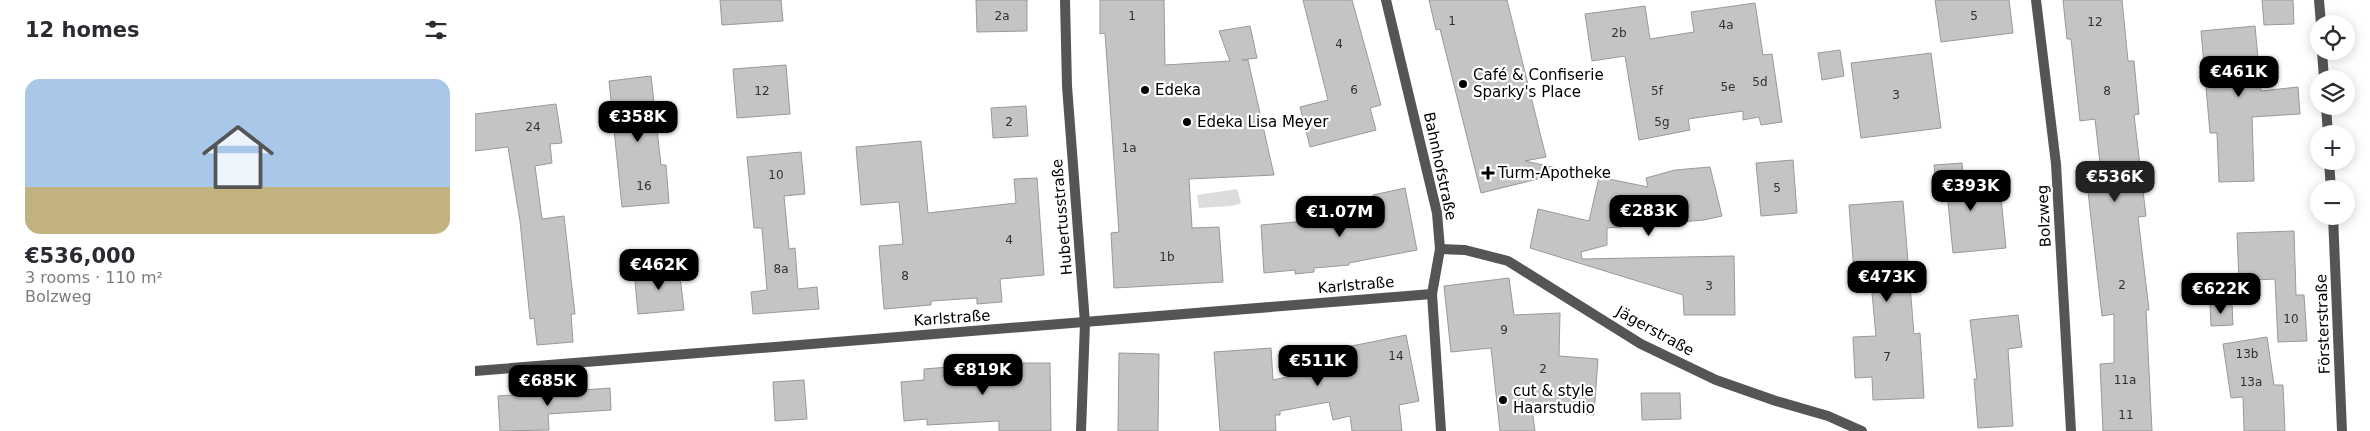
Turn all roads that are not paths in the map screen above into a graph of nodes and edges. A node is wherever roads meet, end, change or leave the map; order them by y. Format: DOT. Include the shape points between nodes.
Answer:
graph roads {
  1 [pos="1065,0"];
  2 [pos="1386,0"];
  3 [pos="2036,0"];
  4 [pos="2319,0"];
  5 [pos="2320,15"];
  6 [pos="2333,225"];
  7 [pos="1440,249"];
  8 [pos="1432,294"];
  9 [pos="1085,323"];
  10 [pos="475,371"];
  11 [pos="1081,431"];
  12 [pos="1441,431"];
  13 [pos="1862,431"];
  14 [pos="2071,431"];
  15 [pos="2342,431"];
  1 -- 9 [label="street, Hubertusstraße" via="1067,86"];
  2 -- 7 [label="street, Bahnhofstraße" via="1437,213"];
  3 -- 14 [label="street, Bolzweg" via="2056,164"];
  4 -- 5 [label="street"];
  6 -- 15 [label="street, Försterstraße"];
  7 -- 8 [label="street, Bahnhofstraße"];
  7 -- 13 [label="street, Jägerstraße" via="1465,250 1508,261 1641,344 1716,380 1828,416"];
  8 -- 9 [label="street, Karlstraße"];
  8 -- 12 [label="street, Bahnhofstraße"];
  9 -- 10 [label="street, Karlstraße"];
  9 -- 11 [label="street, Hubertusstraße"];
}
